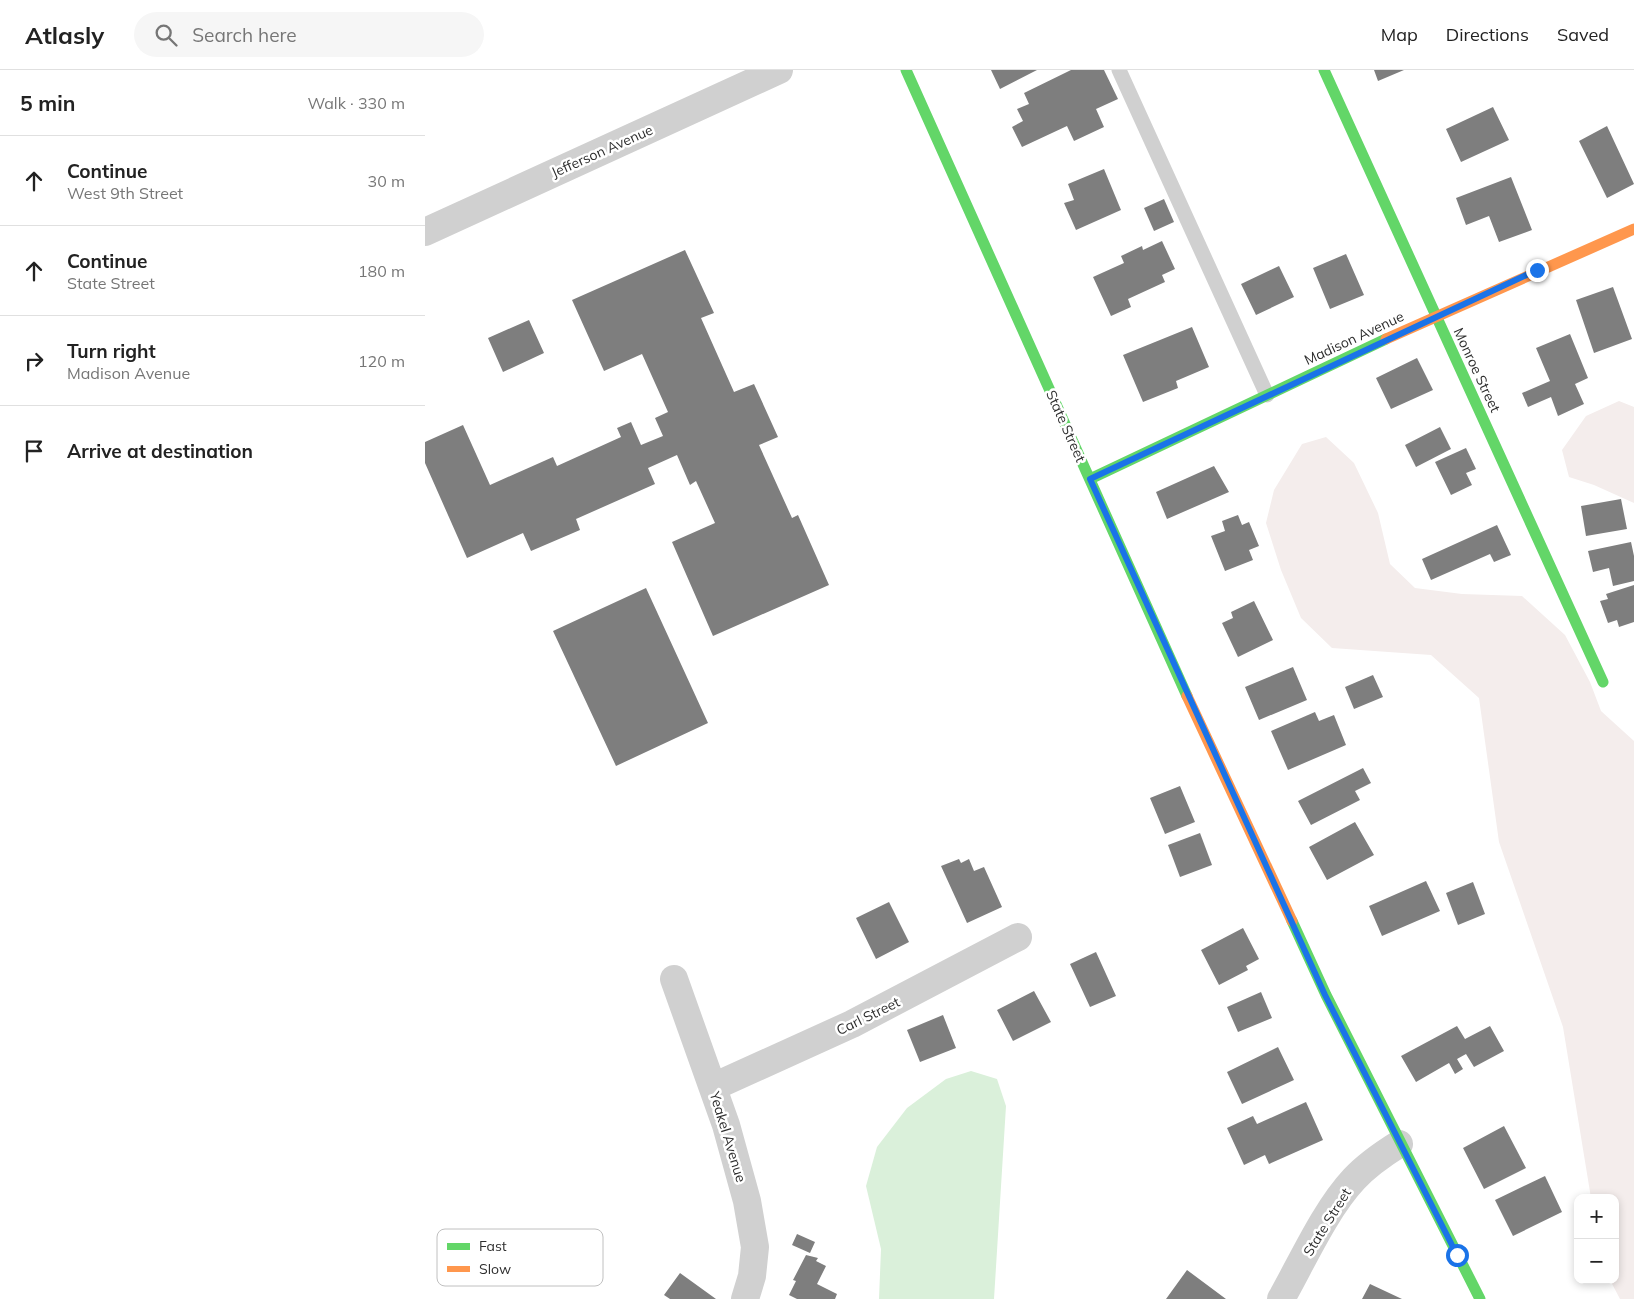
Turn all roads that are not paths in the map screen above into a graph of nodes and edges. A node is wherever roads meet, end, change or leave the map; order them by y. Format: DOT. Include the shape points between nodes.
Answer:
graph roads {
  1 [pos="779,70"];
  2 [pos="906,70"];
  3 [pos="1119,70"];
  4 [pos="1324,70"];
  5 [pos="1634,230"];
  6 [pos="425,232"];
  7 [pos="1436,316"];
  8 [pos="1267,395"];
  9 [pos="1090,479"];
  10 [pos="1603,682"];
  11 [pos="1018,937"];
  12 [pos="674,979"];
  13 [pos="713,1087"];
  14 [pos="1399,1144"];
  15 [pos="745,1299"];
  16 [pos="1281,1299"];
  17 [pos="1480,1299"];
  1 -- 6 [label="street, Jefferson Avenue"];
  2 -- 9 [label="street, State Street"];
  3 -- 8 [label="lane"];
  4 -- 7 [label="street, Monroe Street"];
  5 -- 7 [label="street, Madison Avenue"];
  7 -- 8 [label="street, Madison Avenue"];
  7 -- 10 [label="street, Monroe Street"];
  8 -- 9 [label="street, Madison Avenue"];
  9 -- 14 [label="street, State Street" via="1325,995"];
  11 -- 13 [label="street, Carl Street" via="852,1024"];
  12 -- 13 [label="street, Yeakel Avenue"];
  13 -- 15 [label="street, Yeakel Avenue" via="747,1201 755,1247 752,1276"];
  14 -- 16 [label="street, State Street" via="1353,1180"];
  14 -- 17 [label="street"];
}
